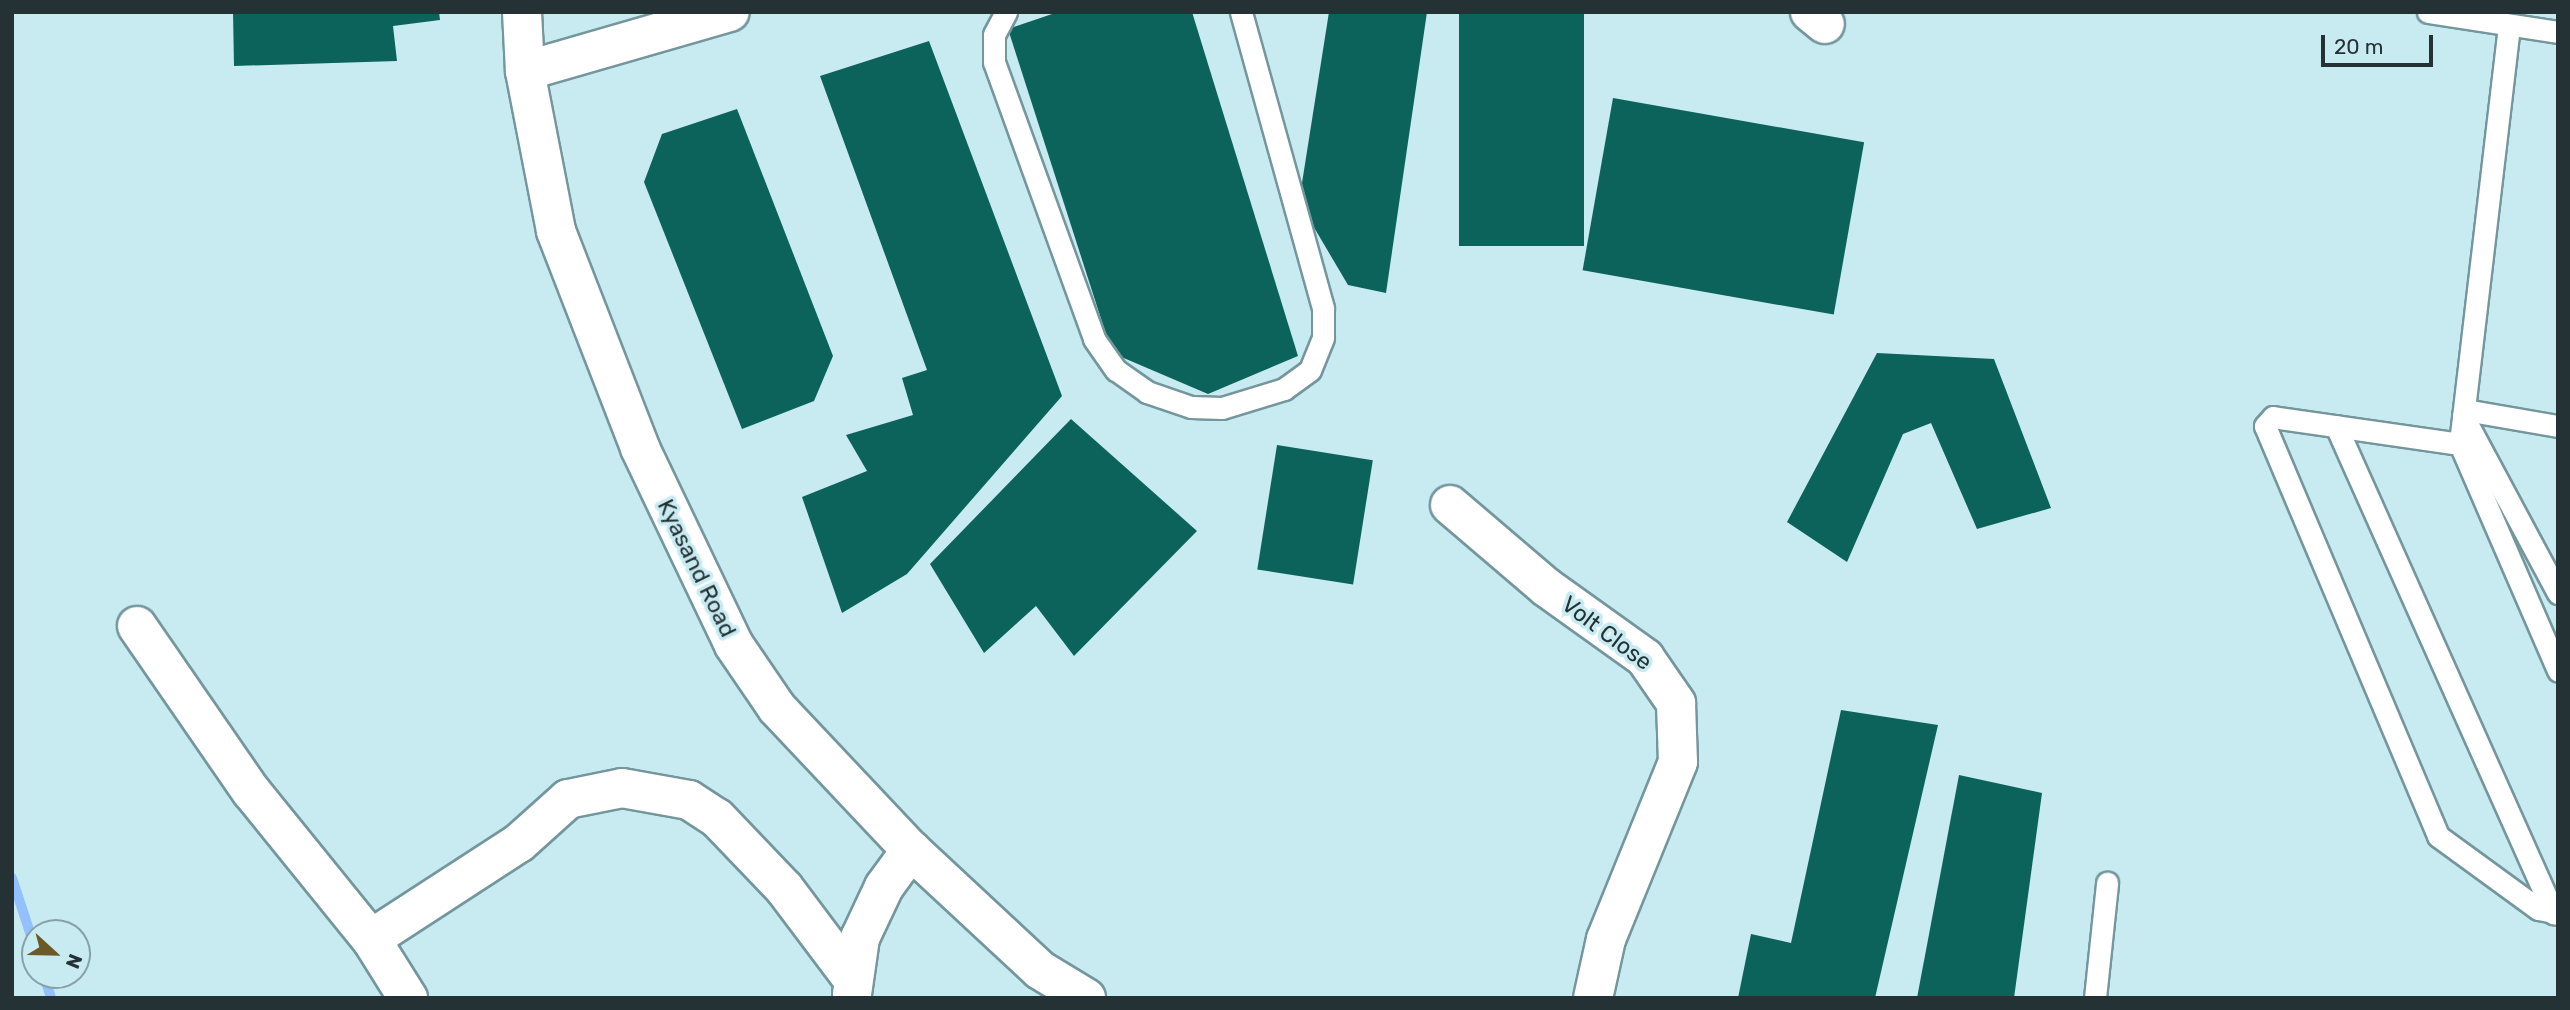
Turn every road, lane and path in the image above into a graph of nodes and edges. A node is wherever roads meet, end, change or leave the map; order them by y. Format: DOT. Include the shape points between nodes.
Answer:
graph roads {
  1 [pos="522,12"];
  2 [pos="730,12"];
  3 [pos="1006,12"];
  4 [pos="1241,12"];
  5 [pos="2428,12"];
  6 [pos="2509,26"];
  7 [pos="2558,32"];
  8 [pos="525,71"];
  9 [pos="2464,413"];
  10 [pos="2336,426"];
  11 [pos="2558,426"];
  12 [pos="2460,444"];
  13 [pos="1450,505"];
  14 [pos="2558,593"];
  15 [pos="137,626"];
  16 [pos="2558,671"];
  17 [pos="911,850"];
  18 [pos="2106,883"];
  19 [pos="2556,914"];
  20 [pos="371,939"];
  21 [pos="852,989"];
  22 [pos="408,998"];
  23 [pos="1086,998"];
  24 [pos="1593,998"];
  25 [pos="2095,998"];
  1 -- 8 [label="street, Kyasand Road"];
  2 -- 8 [label="street"];
  3 -- 4 [label="lane" via="994,34 994,62 1094,340 1116,370 1147,392 1191,407 1222,408 1284,389 1310,370 1323,337 1323,308"];
  5 -- 6 [label="lane"];
  6 -- 7 [label="lane"];
  6 -- 9 [label="lane"];
  8 -- 17 [label="street, Kyasand Road" via="556,231 640,447 734,645 776,708"];
  9 -- 11 [label="lane"];
  9 -- 12 [label="lane"];
  9 -- 14 [label="lane"];
  10 -- 12 [label="lane"];
  10 -- 19 [label="lane"];
  10 -- 19 [label="lane" via="2273,417 2266,439 2430,821 2451,848"];
  12 -- 16 [label="lane"];
  13 -- 24 [label="street, Volt Close" via="1546,587 1645,658 1676,703 1678,762 1606,939"];
  15 -- 20 [label="street" via="251,791"];
  17 -- 21 [label="street" via="884,887 860,939"];
  17 -- 23 [label="street, Kyasand Road" via="1040,970"];
  18 -- 25 [label="lane"];
  20 -- 21 [label="street" via="519,843 568,799 622,788 689,800 717,818 784,888"];
  20 -- 22 [label="street"];
}
